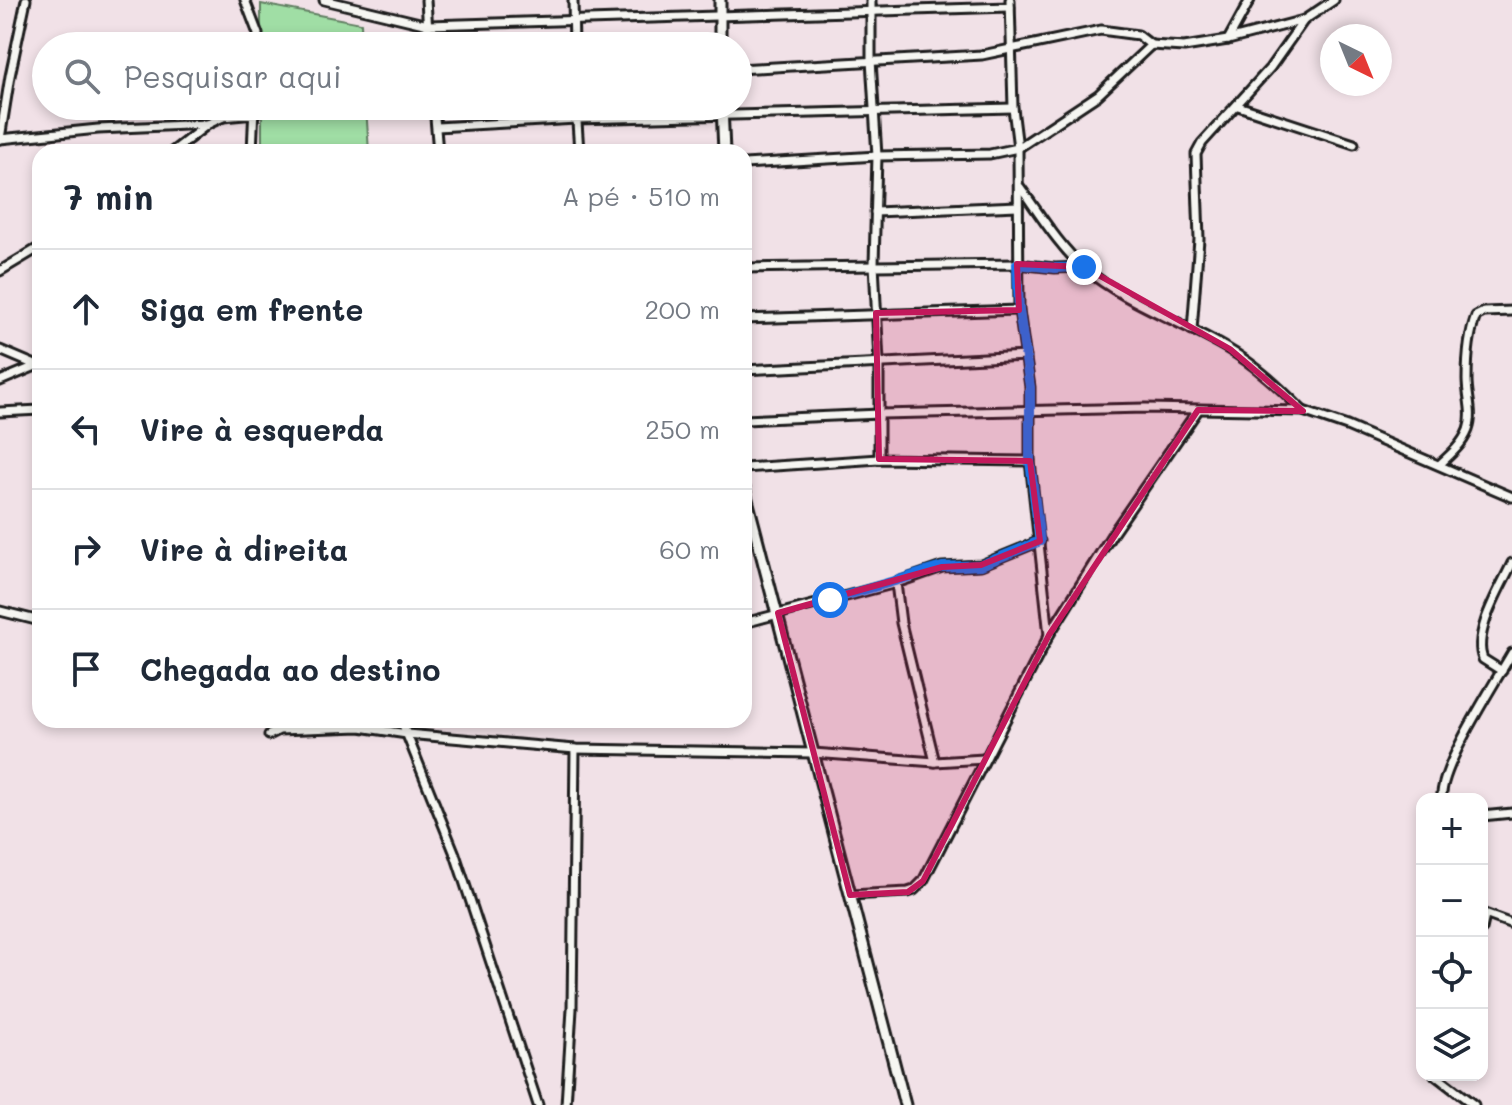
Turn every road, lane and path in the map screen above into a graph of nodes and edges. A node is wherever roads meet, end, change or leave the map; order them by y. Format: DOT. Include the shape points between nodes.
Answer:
graph roads {
  1 [pos="26,0"];
  2 [pos="245,0"];
  3 [pos="324,0"];
  4 [pos="426,0"];
  5 [pos="573,0"];
  6 [pos="720,0"];
  7 [pos="871,0"];
  8 [pos="1250,0"];
  9 [pos="1334,0"];
  10 [pos="1010,4"];
  11 [pos="871,12"];
  12 [pos="720,15"];
  13 [pos="573,20"];
  14 [pos="1304,20"];
  15 [pos="428,25"];
  16 [pos="257,32"];
  17 [pos="428,32"];
  18 [pos="573,32"];
  19 [pos="720,32"];
  20 [pos="1228,40"];
  21 [pos="1151,45"];
  22 [pos="1013,49"];
  23 [pos="871,60"];
  24 [pos="752,68"];
  25 [pos="1238,106"];
  26 [pos="1013,108"];
  27 [pos="874,110"];
  28 [pos="752,111"];
  29 [pos="217,120"];
  30 [pos="254,120"];
  31 [pos="436,120"];
  32 [pos="559,120"];
  33 [pos="576,120"];
  34 [pos="722,120"];
  35 [pos="208,124"];
  36 [pos="437,127"];
  37 [pos="0,139"];
  38 [pos="182,144"];
  39 [pos="253,144"];
  40 [pos="438,144"];
  41 [pos="578,144"];
  42 [pos="724,144"];
  43 [pos="1354,144"];
  44 [pos="1018,148"];
  45 [pos="877,156"];
  46 [pos="752,164"];
  47 [pos="1018,185"];
  48 [pos="1018,206"];
  49 [pos="875,212"];
  50 [pos="32,252"];
  51 [pos="874,264"];
  52 [pos="1017,264"];
  53 [pos="1084,267"];
  54 [pos="752,268"];
  55 [pos="0,271"];
  56 [pos="1019,310"];
  57 [pos="1512,311"];
  58 [pos="876,313"];
  59 [pos="752,319"];
  60 [pos="1192,330"];
  61 [pos="0,350"];
  62 [pos="1026,356"];
  63 [pos="32,362"];
  64 [pos="879,362"];
  65 [pos="32,368"];
  66 [pos="752,370"];
  67 [pos="0,381"];
  68 [pos="32,410"];
  69 [pos="1198,410"];
  70 [pos="1303,411"];
  71 [pos="0,412"];
  72 [pos="1031,412"];
  73 [pos="880,414"];
  74 [pos="752,420"];
  75 [pos="879,459"];
  76 [pos="1030,461"];
  77 [pos="1439,465"];
  78 [pos="752,467"];
  79 [pos="1512,497"];
  80 [pos="752,517"];
  81 [pos="1040,541"];
  82 [pos="1512,563"];
  83 [pos="896,583"];
  84 [pos="0,611"];
  85 [pos="778,613"];
  86 [pos="32,619"];
  87 [pos="752,621"];
  88 [pos="1049,635"];
  89 [pos="1512,653"];
  90 [pos="1502,671"];
  91 [pos="333,728"];
  92 [pos="367,728"];
  93 [pos="404,728"];
  94 [pos="407,734"];
  95 [pos="269,735"];
  96 [pos="575,749"];
  97 [pos="813,753"];
  98 [pos="984,759"];
  99 [pos="935,762"];
  100 [pos="1442,793"];
  101 [pos="1512,813"];
  102 [pos="1488,815"];
  103 [pos="850,895"];
  104 [pos="1488,916"];
  105 [pos="1512,924"];
  106 [pos="1443,1081"];
  107 [pos="538,1105"];
  108 [pos="566,1105"];
  109 [pos="905,1105"];
  110 [pos="1474,1105"];
  1 -- 37 [label="street"];
  2 -- 16 [label="street"];
  3 -- 15 [label="street"];
  4 -- 15 [label="street"];
  5 -- 13 [label="street"];
  6 -- 12 [label="street"];
  7 -- 11 [label="street"];
  8 -- 20 [label="street"];
  9 -- 14 [label="street"];
  10 -- 11 [label="street"];
  10 -- 22 [label="street"];
  11 -- 12 [label="street"];
  11 -- 23 [label="street"];
  12 -- 13 [label="street"];
  12 -- 19 [label="street"];
  13 -- 15 [label="street"];
  13 -- 18 [label="street"];
  14 -- 20 [label="street"];
  14 -- 25 [label="street"];
  15 -- 17 [label="street"];
  20 -- 21 [label="street" via="1184,47"];
  21 -- 22 [label="street" via="1138,35 1101,30"];
  21 -- 44 [label="street" via="1098,95"];
  22 -- 23 [label="street" via="950,58"];
  22 -- 26 [label="street"];
  23 -- 24 [label="street"];
  23 -- 27 [label="street"];
  25 -- 43 [label="street"];
  25 -- 60 [label="street" via="1196,154 1199,239"];
  26 -- 27 [label="street"];
  26 -- 44 [label="street"];
  27 -- 28 [label="street"];
  27 -- 45 [label="street"];
  29 -- 35 [label="street"];
  30 -- 39 [label="street"];
  31 -- 36 [label="street"];
  32 -- 36 [label="street"];
  33 -- 41 [label="street"];
  34 -- 42 [label="street"];
  35 -- 37 [label="street"];
  35 -- 38 [label="street"];
  36 -- 40 [label="street"];
  44 -- 45 [label="street" via="976,155"];
  44 -- 47 [label="street"];
  45 -- 46 [label="street"];
  45 -- 49 [label="street"];
  47 -- 48 [label="street"];
  47 -- 53 [label="street"];
  48 -- 49 [label="street"];
  48 -- 52 [label="street"];
  49 -- 51 [label="street"];
  50 -- 55 [label="street"];
  51 -- 52 [label="street"];
  51 -- 54 [label="street"];
  51 -- 58 [label="street"];
  52 -- 53 [label="street"];
  52 -- 56 [label="street"];
  53 -- 60 [label="street"];
  56 -- 58 [label="street"];
  56 -- 62 [label="street"];
  57 -- 77 [label="street" via="1476,316 1467,380 1471,420 1456,450"];
  58 -- 59 [label="street"];
  58 -- 64 [label="street"];
  60 -- 70 [label="street" via="1230,349"];
  61 -- 63 [label="street"];
  62 -- 64 [label="street"];
  62 -- 72 [label="street"];
  64 -- 66 [label="street"];
  64 -- 73 [label="street"];
  65 -- 67 [label="street"];
  68 -- 71 [label="street"];
  69 -- 70 [label="street"];
  69 -- 72 [label="street"];
  69 -- 88 [label="street"];
  70 -- 77 [label="street"];
  72 -- 73 [label="street"];
  72 -- 76 [label="street"];
  73 -- 74 [label="street"];
  73 -- 75 [label="street"];
  75 -- 76 [label="street"];
  75 -- 78 [label="street"];
  76 -- 81 [label="street"];
  77 -- 79 [label="street"];
  80 -- 85 [label="street"];
  81 -- 83 [label="street" via="981,565 942,567"];
  81 -- 88 [label="street"];
  82 -- 90 [label="street" via="1489,612 1480,647 1483,659"];
  83 -- 85 [label="street"];
  83 -- 99 [label="street"];
  84 -- 86 [label="street"];
  85 -- 87 [label="street"];
  85 -- 97 [label="street"];
  88 -- 98 [label="street"];
  89 -- 90 [label="street"];
  90 -- 100 [label="street" via="1470,725"];
  91 -- 95 [label="street"];
  92 -- 94 [label="street"];
  93 -- 94 [label="street"];
  94 -- 96 [label="street"];
  94 -- 107 [label="street" via="455,854"];
  96 -- 97 [label="street"];
  96 -- 108 [label="street"];
  97 -- 99 [label="street"];
  97 -- 103 [label="street"];
  98 -- 99 [label="street"];
  98 -- 103 [label="street" via="918,887"];
  101 -- 102 [label="street"];
  103 -- 109 [label="street"];
  104 -- 105 [label="street"];
  106 -- 110 [label="street"];
}
